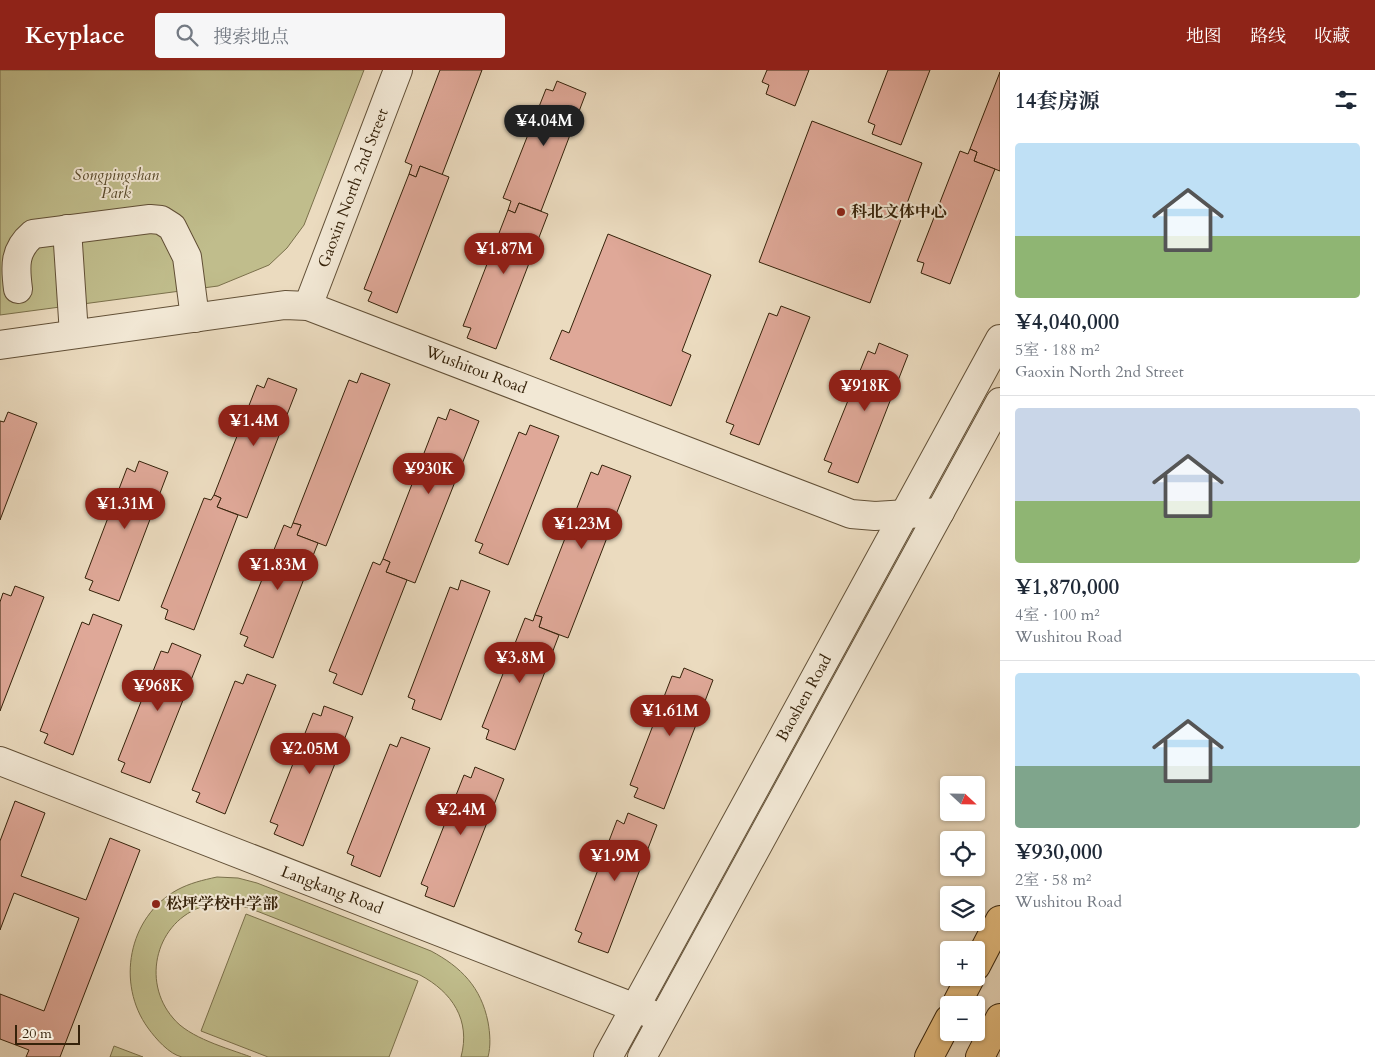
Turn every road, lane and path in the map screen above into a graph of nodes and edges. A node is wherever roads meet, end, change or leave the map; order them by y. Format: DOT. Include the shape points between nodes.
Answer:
graph roads {
  1 [pos="398,70"];
  2 [pos="67,229"];
  3 [pos="18,289"];
  4 [pos="308,306"];
  5 [pos="194,318"];
  6 [pos="74,334"];
  7 [pos="1000,340"];
  8 [pos="0,345"];
  9 [pos="1000,402"];
  10 [pos="940,512"];
  11 [pos="905,513"];
  12 [pos="0,761"];
  13 [pos="1000,920"];
  14 [pos="985,949"];
  15 [pos="635,1008"];
  16 [pos="1000,1018"];
  17 [pos="663,1019"];
  18 [pos="940,1036"];
  19 [pos="608,1057"];
  20 [pos="642,1057"];
  21 [pos="929,1057"];
  22 [pos="980,1057"];
  1 -- 4 [label="street, Gaoxin North 2nd Street"];
  2 -- 3 [label="street" via="33,234 23,242 17,257"];
  2 -- 5 [label="street" via="150,219 161,220 172,227 187,257"];
  2 -- 6 [label="street"];
  4 -- 5 [label="street, Wushitou Road" via="285,305"];
  4 -- 11 [label="street, Wushitou Road" via="851,514"];
  5 -- 6 [label="street, Wushitou Road"];
  6 -- 8 [label="street, Wushitou Road"];
  7 -- 11 [label="street, Baoshen Road"];
  9 -- 10 [label="street, Baoshen Road"];
  10 -- 11 [label="street, Wushitou Road"];
  10 -- 17 [label="street, Baoshen Road"];
  11 -- 15 [label="street, Baoshen Road"];
  12 -- 15 [label="street, Langkang Road"];
  13 -- 14 [label="highway"];
  15 -- 17 [label="street, Langkang Road"];
  15 -- 19 [label="street, Baoshen Road"];
  16 -- 22 [label="highway"];
  17 -- 20 [label="street, Baoshen Road"];
  18 -- 21 [label="highway"];
}
